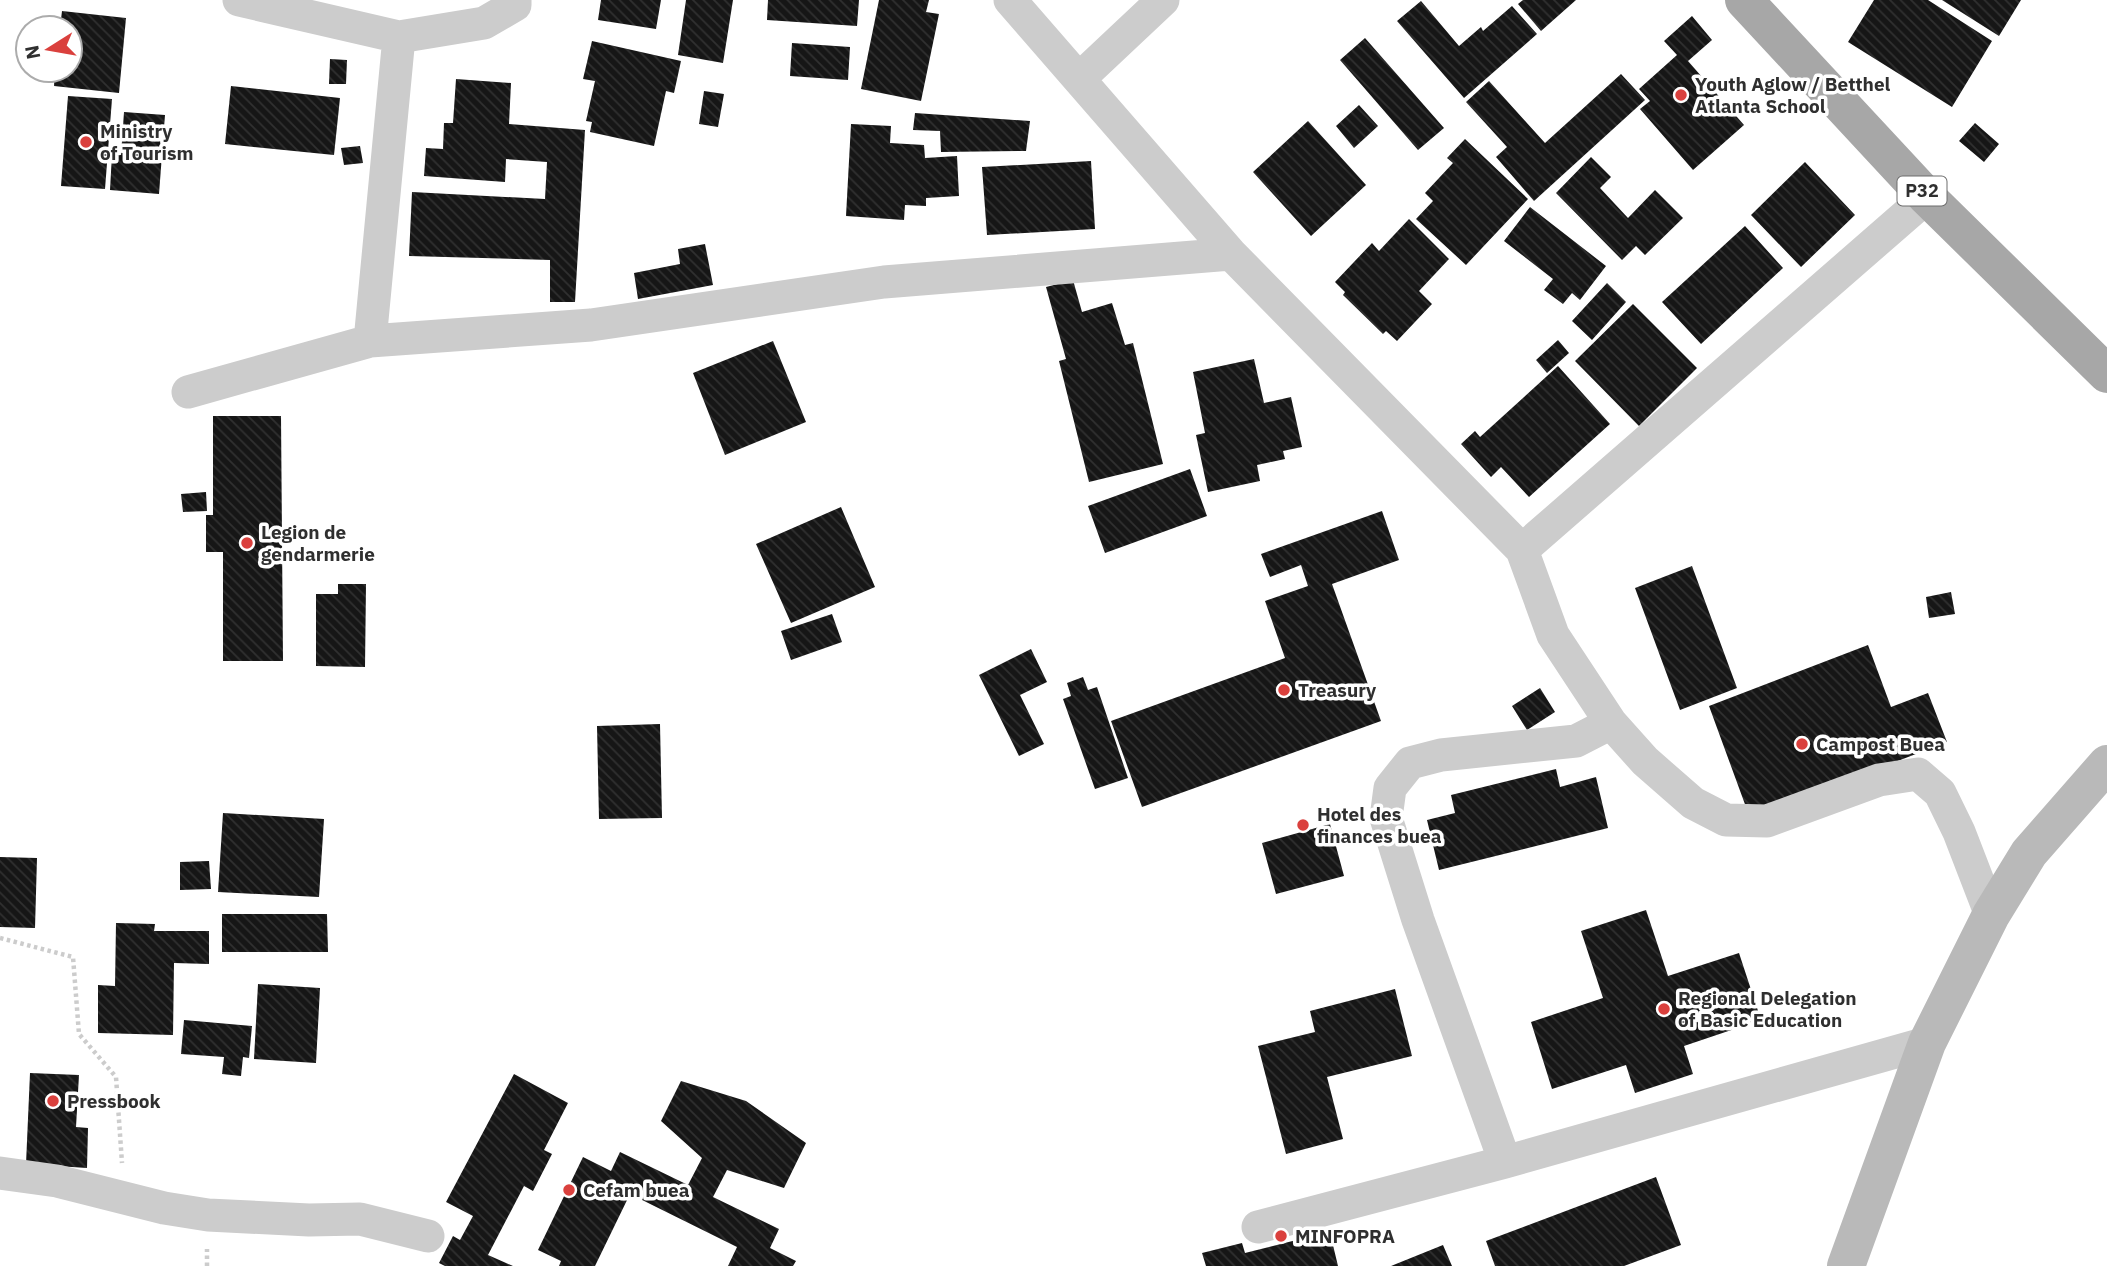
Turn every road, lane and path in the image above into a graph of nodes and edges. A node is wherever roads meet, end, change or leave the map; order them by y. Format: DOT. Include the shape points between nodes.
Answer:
graph roads {
  1 [pos="239,0"];
  2 [pos="515,0"];
  3 [pos="1010,0"];
  4 [pos="1163,0"];
  5 [pos="1744,0"];
  6 [pos="399,37"];
  7 [pos="1079,79"];
  8 [pos="1927,197"];
  9 [pos="1231,254"];
  10 [pos="370,341"];
  11 [pos="2107,374"];
  12 [pos="188,392"];
  13 [pos="1521,550"];
  14 [pos="1611,723"];
  15 [pos="2107,764"];
  16 [pos="1991,915"];
  17 [pos="0,938"];
  18 [pos="1927,1043"];
  19 [pos="1505,1162"];
  20 [pos="0,1173"];
  21 [pos="124,1199"];
  22 [pos="1258,1227"];
  23 [pos="428,1236"];
  24 [pos="1846,1266"];
  1 -- 6 [label="street"];
  2 -- 6 [label="street" via="515,5 484,23"];
  3 -- 7 [label="street"];
  4 -- 7 [label="street"];
  5 -- 8 [label="main road, P32"];
  6 -- 10 [label="street"];
  7 -- 9 [label="street"];
  8 -- 11 [label="main road, P32"];
  8 -- 13 [label="street"];
  9 -- 10 [label="street" via="884,282 591,324"];
  9 -- 13 [label="street"];
  10 -- 12 [label="street"];
  13 -- 14 [label="street" via="1552,635"];
  14 -- 16 [label="street" via="1693,803 1726,820 1767,821 1880,780 1918,774 1940,793"];
  14 -- 19 [label="street" via="1577,741 1441,755 1410,763 1390,788 1386,818"];
  15 -- 16 [label="street" via="2029,853"];
  16 -- 18 [label="street"];
  17 -- 21 [label="path" via="73,957 79,1034 116,1077"];
  18 -- 19 [label="street"];
  18 -- 24 [label="street"];
  19 -- 22 [label="street"];
  20 -- 21 [label="street" via="57,1181"];
  21 -- 23 [label="street" via="208,1215 360,1219"];
}
